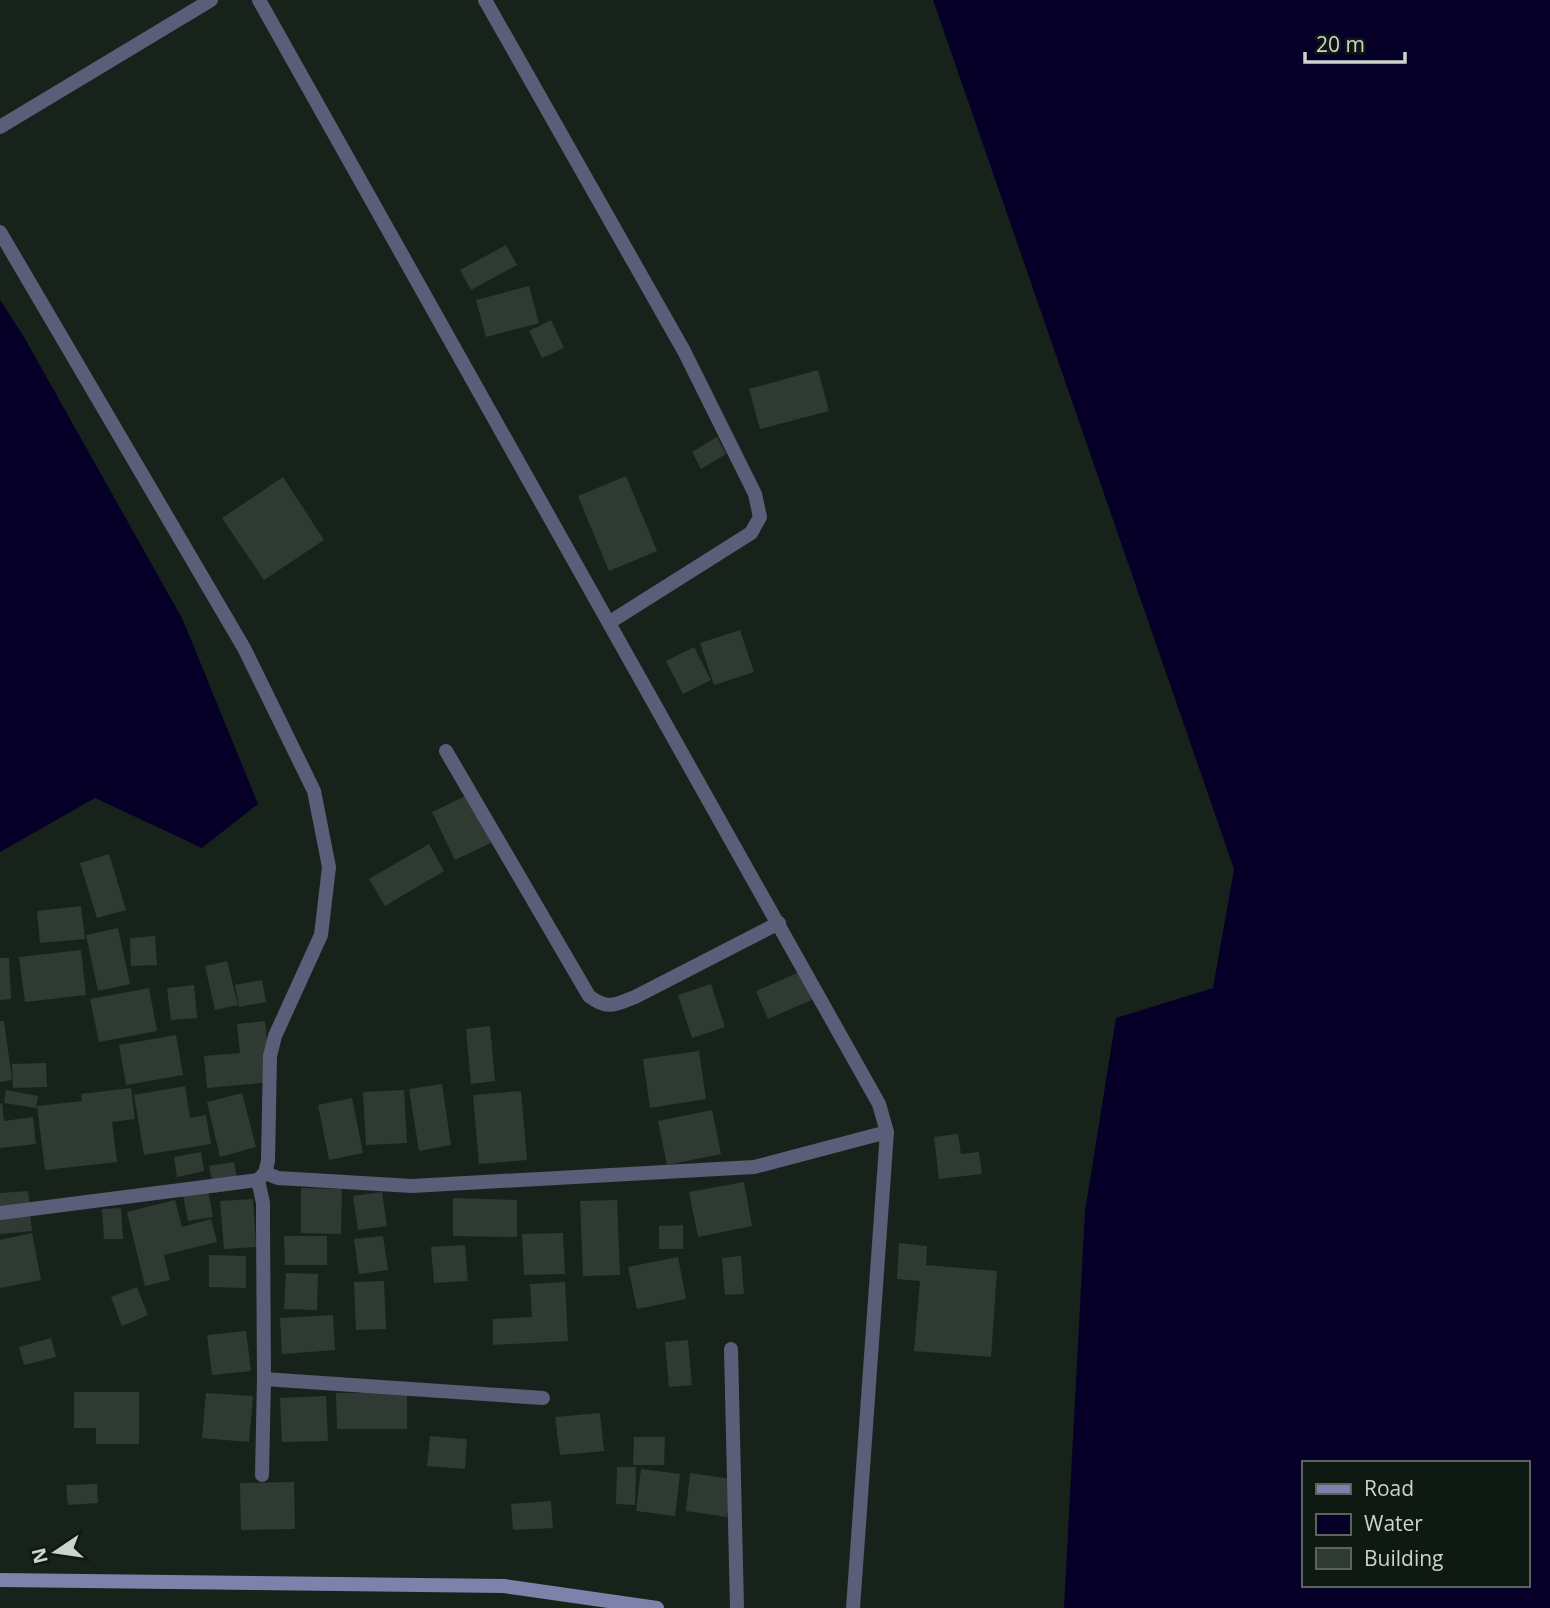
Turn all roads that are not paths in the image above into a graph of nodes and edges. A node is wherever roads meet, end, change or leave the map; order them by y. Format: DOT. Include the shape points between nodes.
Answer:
graph roads {
  1 [pos="211,0"];
  2 [pos="259,0"];
  3 [pos="485,0"];
  4 [pos="0,127"];
  5 [pos="0,232"];
  6 [pos="610,622"];
  7 [pos="446,751"];
  8 [pos="779,923"];
  9 [pos="887,1132"];
  10 [pos="261,1177"];
  11 [pos="0,1213"];
  12 [pos="732,1349"];
  13 [pos="264,1379"];
  14 [pos="543,1398"];
  15 [pos="262,1475"];
  16 [pos="0,1580"];
  17 [pos="657,1608"];
  18 [pos="737,1608"];
  19 [pos="853,1608"];
  1 -- 4 [label="street"];
  2 -- 6 [label="street"];
  3 -- 6 [label="street" via="678,340 755,494 760,517 751,533"];
  5 -- 10 [label="street" via="244,648 314,791 329,867 321,935 270,1056 268,1161"];
  6 -- 8 [label="street"];
  7 -- 8 [label="street" via="589,996 600,1004 615,1005 635,998"];
  8 -- 9 [label="street" via="865,1074"];
  9 -- 10 [label="street" via="754,1167 412,1186"];
  9 -- 19 [label="street"];
  10 -- 11 [label="street"];
  10 -- 13 [label="street"];
  12 -- 18 [label="street"];
  13 -- 14 [label="street"];
  13 -- 15 [label="street"];
  16 -- 17 [label="street" via="504,1586"];
}
